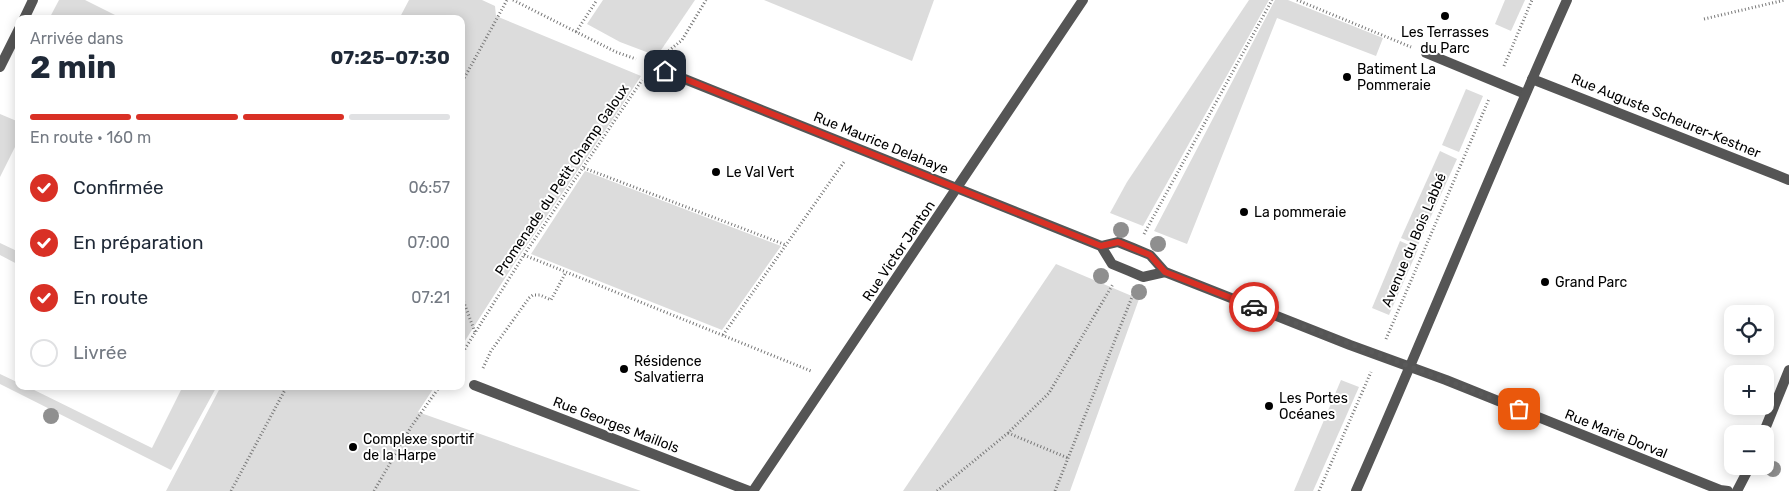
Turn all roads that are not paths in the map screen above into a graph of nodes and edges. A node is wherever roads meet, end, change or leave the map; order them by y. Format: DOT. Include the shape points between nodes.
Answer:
graph roads {
  1 [pos="33,0"];
  2 [pos="1083,0"];
  3 [pos="1567,0"];
  4 [pos="26,15"];
  5 [pos="15,37"];
  6 [pos="1426,53"];
  7 [pos="652,66"];
  8 [pos="0,67"];
  9 [pos="1532,79"];
  10 [pos="1525,94"];
  11 [pos="1789,180"];
  12 [pos="958,188"];
  13 [pos="1101,246"];
  14 [pos="1165,272"];
  15 [pos="1410,367"];
  16 [pos="1789,370"];
  17 [pos="474,385"];
  18 [pos="1767,425"];
  19 [pos="1745,475"];
  20 [pos="749,491"];
  21 [pos="753,491"];
  22 [pos="1356,491"];
  23 [pos="1728,491"];
  24 [pos="1737,491"];
  1 -- 4 [label="street"];
  2 -- 12 [label="street, Rue Victor Janton"];
  3 -- 9 [label="street"];
  5 -- 8 [label="street"];
  6 -- 10 [label="street"];
  7 -- 12 [label="street, Rue Maurice Delahaye"];
  9 -- 10 [label="street"];
  9 -- 11 [label="street, Rue Auguste Scheurer-Kestner"];
  10 -- 15 [label="street"];
  12 -- 13 [label="street, Rue Maurice Delahaye"];
  12 -- 21 [label="street, Rue Victor Janton"];
  13 -- 14 [label="street, Rue Maurice Delahaye" via="1118,242 1133,248 1150,255"];
  13 -- 14 [label="street" via="1112,264 1129,271 1144,277"];
  14 -- 15 [label="street, Rue Maurice Delahaye"];
  15 -- 22 [label="street"];
  15 -- 23 [label="street, Rue Marie Dorval"];
  16 -- 18 [label="street"];
  17 -- 20 [label="street, Rue Georges Maillols"];
  19 -- 24 [label="street"];
}
